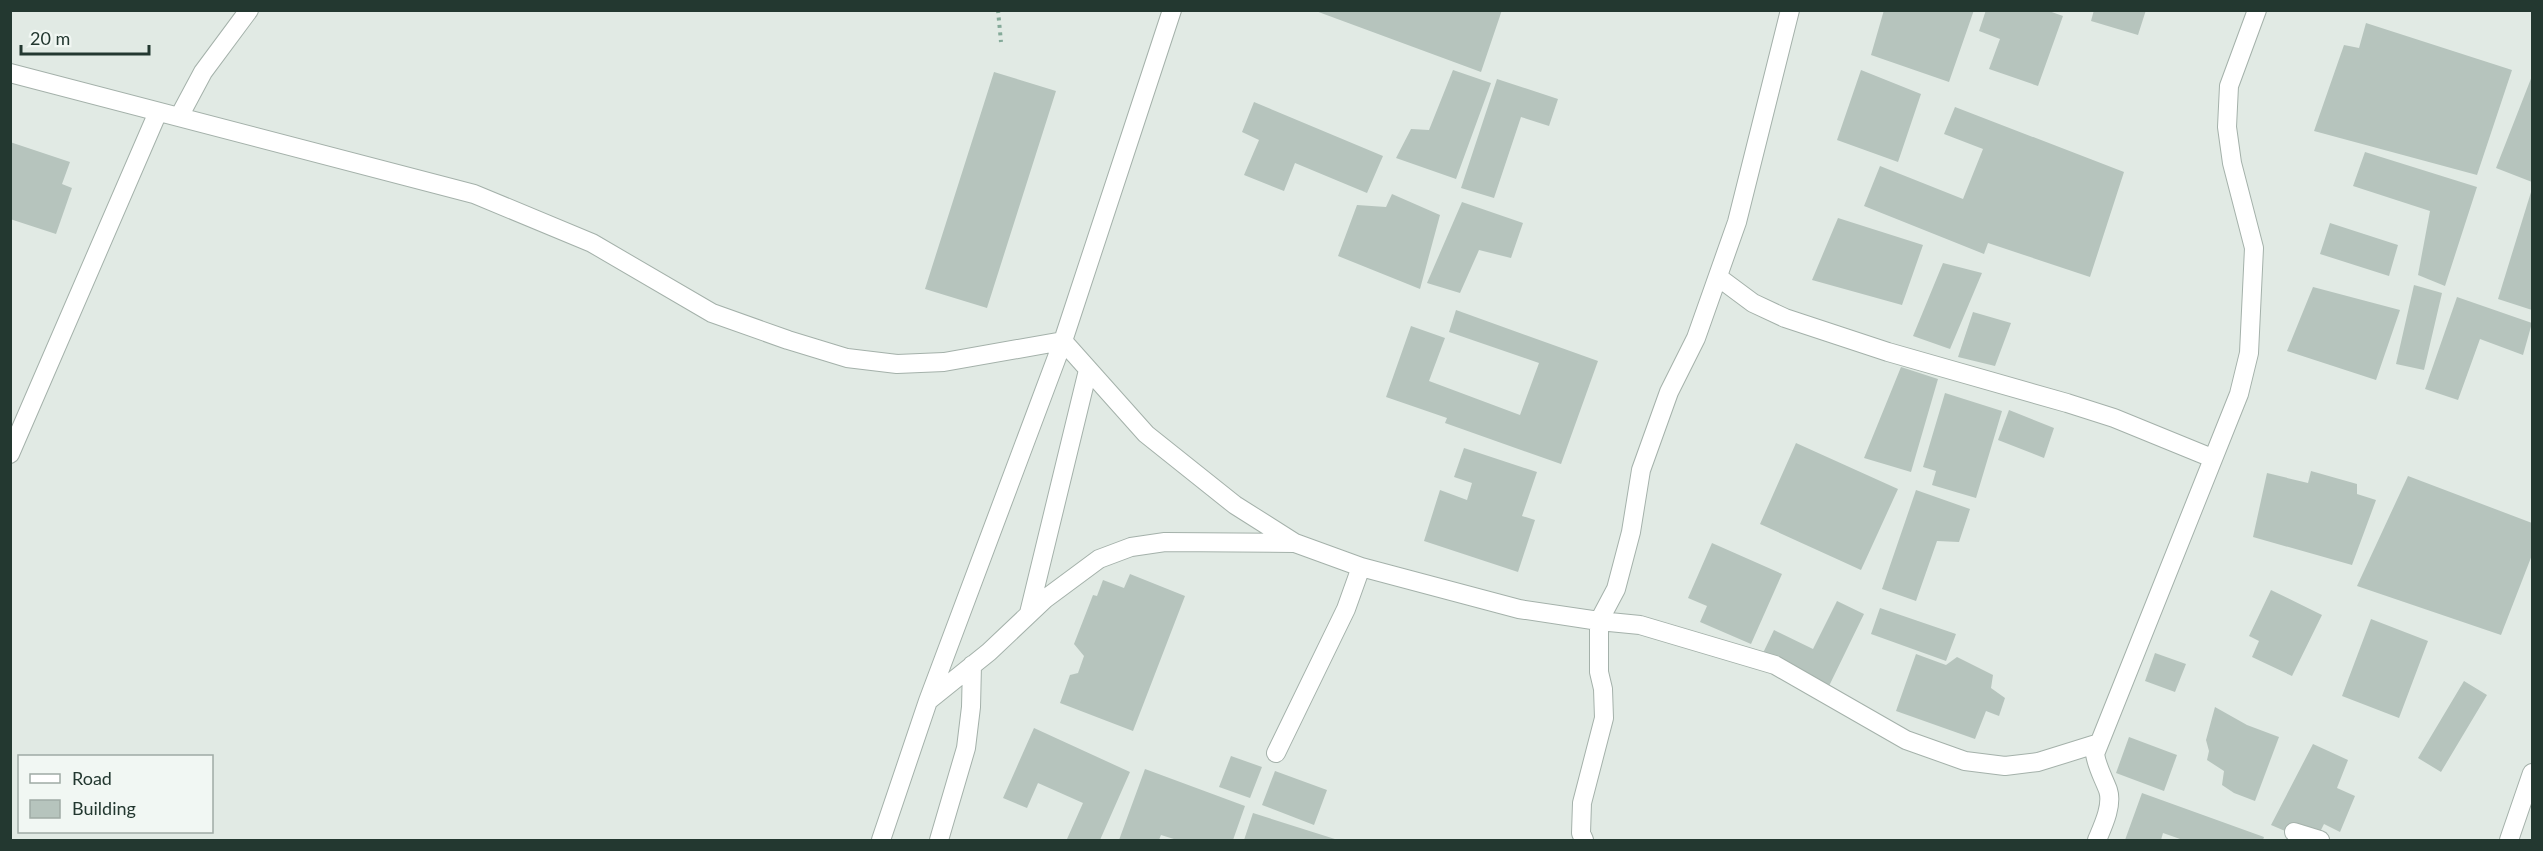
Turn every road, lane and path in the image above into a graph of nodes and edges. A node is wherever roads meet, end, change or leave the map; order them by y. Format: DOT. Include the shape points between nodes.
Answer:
graph roads {
  1 [pos="249,10"];
  2 [pos="998,10"];
  3 [pos="1172,10"];
  4 [pos="1790,10"];
  5 [pos="2257,10"];
  6 [pos="1001,42"];
  7 [pos="10,73"];
  8 [pos="158,112"];
  9 [pos="180,115"];
  10 [pos="1718,277"];
  11 [pos="1063,341"];
  12 [pos="1088,370"];
  13 [pos="10,454"];
  14 [pos="2212,458"];
  15 [pos="1295,543"];
  16 [pos="1361,567"];
  17 [pos="1029,613"];
  18 [pos="1599,621"];
  19 [pos="972,664"];
  20 [pos="928,701"];
  21 [pos="2099,743"];
  22 [pos="1276,753"];
  23 [pos="2532,773"];
  24 [pos="2294,832"];
  25 [pos="881,840"];
  26 [pos="939,840"];
  27 [pos="1584,840"];
  28 [pos="2097,840"];
  29 [pos="2320,840"];
  30 [pos="2509,840"];
  1 -- 9 [label="street" via="203,72"];
  2 -- 6 [label="path"];
  3 -- 11 [label="street"];
  4 -- 10 [label="street" via="1737,222"];
  5 -- 14 [label="street" via="2229,86 2227,127 2254,248 2249,353 2239,394"];
  7 -- 8 [label="street"];
  8 -- 9 [label="street"];
  8 -- 13 [label="street"];
  9 -- 11 [label="street" via="474,194 592,243 712,313 847,358 897,364 944,362"];
  10 -- 14 [label="street" via="1753,303 1785,318 2086,409"];
  10 -- 18 [label="street" via="1641,470 1616,589"];
  11 -- 12 [label="street"];
  11 -- 20 [label="street"];
  12 -- 15 [label="street" via="1146,435 1235,505"];
  12 -- 17 [label="street"];
  14 -- 21 [label="street"];
  15 -- 16 [label="street"];
  15 -- 17 [label="street" via="1165,542 1131,547 1099,559"];
  16 -- 18 [label="street" via="1519,609"];
  16 -- 22 [label="street" via="1346,609"];
  17 -- 19 [label="street"];
  18 -- 21 [label="street" via="1640,626 1775,665 1906,740 1965,760 2005,766 2038,762"];
  18 -- 27 [label="street" via="1604,718 1582,803"];
  19 -- 20 [label="street"];
  19 -- 26 [label="street" via="966,748"];
  20 -- 25 [label="street"];
  21 -- 28 [label="street" via="2095,754 2109,791 2109,806"];
  23 -- 30 [label="street"];
  24 -- 29 [label="street"];
}
